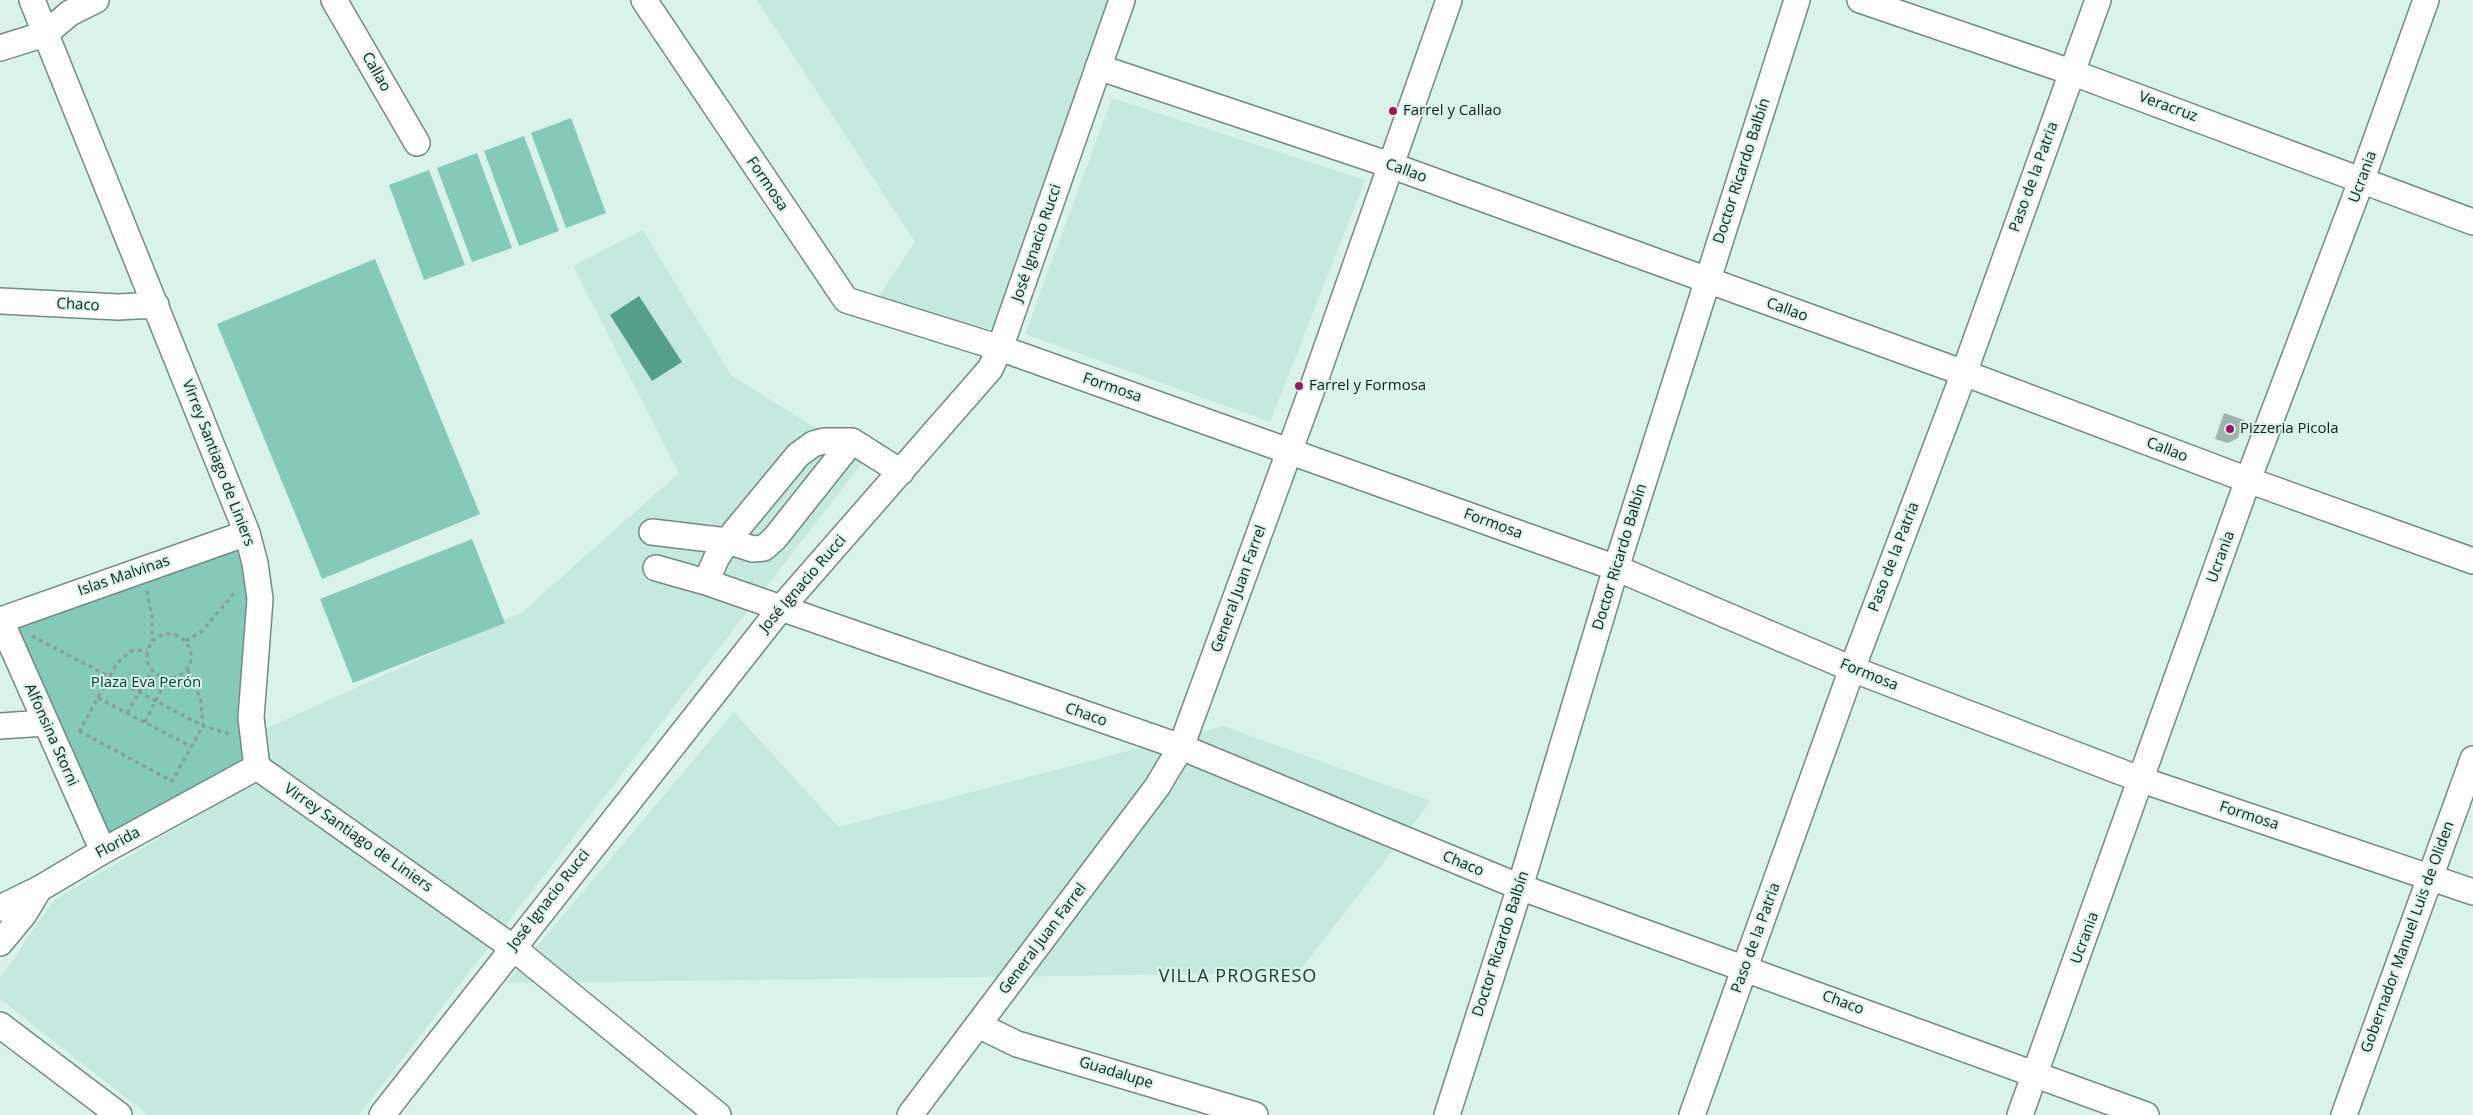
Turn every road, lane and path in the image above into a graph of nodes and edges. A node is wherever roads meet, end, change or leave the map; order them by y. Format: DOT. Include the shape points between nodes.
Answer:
graph roads {
  1 [pos="32,0"];
  2 [pos="96,0"];
  3 [pos="334,0"];
  4 [pos="644,0"];
  5 [pos="1122,0"];
  6 [pos="1450,0"];
  7 [pos="1796,0"];
  8 [pos="1860,0"];
  9 [pos="2098,0"];
  10 [pos="2426,0"];
  11 [pos="45,34"];
  12 [pos="0,48"];
  13 [pos="1098,67"];
  14 [pos="2072,72"];
  15 [pos="417,143"];
  16 [pos="1390,165"];
  17 [pos="2362,180"];
  18 [pos="2473,222"];
  19 [pos="1707,281"];
  20 [pos="0,301"];
  21 [pos="156,305"];
  22 [pos="1000,348"];
  23 [pos="1964,373"];
  24 [pos="852,441"];
  25 [pos="1288,450"];
  26 [pos="901,472"];
  27 [pos="2248,480"];
  28 [pos="652,532"];
  29 [pos="247,533"];
  30 [pos="727,541"];
  31 [pos="2473,561"];
  32 [pos="255,563"];
  33 [pos="656,568"];
  34 [pos="1616,568"];
  35 [pos="140,571"];
  36 [pos="706,582"];
  37 [pos="781,608"];
  38 [pos="0,619"];
  39 [pos="186,641"];
  40 [pos="152,642"];
  41 [pos="147,650"];
  42 [pos="187,668"];
  43 [pos="1852,668"];
  44 [pos="152,670"];
  45 [pos="109,676"];
  46 [pos="167,678"];
  47 [pos="139,692"];
  48 [pos="98,698"];
  49 [pos="155,701"];
  50 [pos="127,713"];
  51 [pos="145,722"];
  52 [pos="45,723"];
  53 [pos="0,726"];
  54 [pos="203,726"];
  55 [pos="79,731"];
  56 [pos="253,741"];
  57 [pos="192,747"];
  58 [pos="1181,748"];
  59 [pos="2473,759"];
  60 [pos="62,761"];
  61 [pos="258,767"];
  62 [pos="2142,780"];
  63 [pos="104,851"];
  64 [pos="2430,876"];
  65 [pos="1520,887"];
  66 [pos="39,889"];
  67 [pos="2473,892"];
  68 [pos="0,908"];
  69 [pos="0,943"];
  70 [pos="512,947"];
  71 [pos="1746,968"];
  72 [pos="0,1024"];
  73 [pos="978,1025"];
  74 [pos="2036,1075"];
  75 [pos="119,1115"];
  76 [pos="382,1115"];
  77 [pos="718,1115"];
  78 [pos="910,1115"];
  79 [pos="1255,1115"];
  80 [pos="1447,1115"];
  81 [pos="1692,1115"];
  82 [pos="2020,1115"];
  83 [pos="2146,1115"];
  84 [pos="2344,1115"];
  1 -- 11 [label="street, Virrey Santiago de Liniers"];
  2 -- 11 [label="street" via="70,13"];
  3 -- 15 [label="street, Callao"];
  4 -- 22 [label="street, Formosa" via="842,295 857,305"];
  5 -- 13 [label="street, José Ignacio Rucci"];
  6 -- 16 [label="street, General Juan Farrel"];
  7 -- 19 [label="street, Doctor Ricardo Balbín"];
  8 -- 14 [label="street, Veracruz"];
  9 -- 14 [label="street, Paso de la Patria"];
  10 -- 17 [label="street, Ucrania"];
  11 -- 12 [label="street"];
  11 -- 21 [label="street, Virrey Santiago de Liniers"];
  13 -- 16 [label="street, Callao"];
  13 -- 22 [label="street, José Ignacio Rucci"];
  14 -- 17 [label="street, Veracruz"];
  14 -- 23 [label="street, Paso de la Patria"];
  16 -- 19 [label="street, Callao"];
  16 -- 25 [label="street, General Juan Farrel"];
  17 -- 18 [label="street, Veracruz"];
  17 -- 27 [label="street, Ucrania"];
  19 -- 23 [label="street, Callao"];
  19 -- 34 [label="street, Doctor Ricardo Balbín"];
  20 -- 21 [label="street, Chaco" via="118,307"];
  21 -- 29 [label="street, Virrey Santiago de Liniers"];
  22 -- 25 [label="street, Formosa"];
  22 -- 26 [label="street, José Ignacio Rucci" via="990,369"];
  23 -- 27 [label="street, Callao"];
  23 -- 43 [label="street, Paso de la Patria"];
  24 -- 26 [label="street"];
  24 -- 30 [label="street" via="824,441 813,444 798,455"];
  24 -- 30 [label="street" via="764,548 753,549"];
  25 -- 34 [label="street, Formosa"];
  25 -- 58 [label="street, General Juan Farrel"];
  26 -- 37 [label="street, José Ignacio Rucci"];
  27 -- 31 [label="street, Callao"];
  27 -- 62 [label="street, Ucrania"];
  28 -- 30 [label="street"];
  29 -- 32 [label="street, Virrey Santiago de Liniers"];
  29 -- 35 [label="street, Islas Malvinas"];
  30 -- 36 [label="street"];
  32 -- 39 [label="path" via="215,618"];
  32 -- 56 [label="street, Virrey Santiago de Liniers" via="260,599 251,718"];
  33 -- 36 [label="street, Chaco"];
  34 -- 43 [label="street, Formosa"];
  34 -- 65 [label="street, Doctor Ricardo Balbín"];
  35 -- 38 [label="street, Islas Malvinas"];
  35 -- 40 [label="path" via="150,606"];
  36 -- 37 [label="street, Chaco"];
  37 -- 58 [label="street, Chaco"];
  37 -- 70 [label="street, José Ignacio Rucci"];
  38 -- 45 [label="path"];
  38 -- 52 [label="street, Alfonsina Storni"];
  39 -- 40 [label="path" via="169,633"];
  39 -- 42 [label="path" via="191,651"];
  40 -- 41 [label="path"];
  41 -- 44 [label="path"];
  41 -- 45 [label="path" via="131,651 123,656"];
  42 -- 46 [label="path" via="178,676"];
  42 -- 54 [label="path" via="201,702"];
  43 -- 62 [label="street, Formosa"];
  43 -- 71 [label="street, Paso de la Patria"];
  44 -- 46 [label="path"];
  44 -- 47 [label="path"];
  45 -- 47 [label="path"];
  45 -- 48 [label="path"];
  46 -- 49 [label="path"];
  47 -- 49 [label="path"];
  47 -- 50 [label="path"];
  48 -- 50 [label="path"];
  48 -- 55 [label="path"];
  49 -- 51 [label="path"];
  49 -- 54 [label="path"];
  50 -- 51 [label="path"];
  51 -- 57 [label="path"];
  52 -- 53 [label="street"];
  52 -- 60 [label="street, Alfonsina Storni"];
  54 -- 56 [label="path"];
  54 -- 57 [label="path"];
  55 -- 57 [label="path" via="172,781"];
  55 -- 60 [label="path"];
  56 -- 61 [label="street, Virrey Santiago de Liniers"];
  58 -- 65 [label="street, Chaco"];
  58 -- 73 [label="street, General Juan Farrel" via="1157,788"];
  59 -- 64 [label="street, Gobernador Manuel Luis de Oliden"];
  60 -- 63 [label="street, Alfonsina Storni"];
  61 -- 63 [label="street, Florida"];
  61 -- 70 [label="street, Virrey Santiago de Liniers"];
  62 -- 64 [label="street, Formosa"];
  62 -- 74 [label="street, Ucrania"];
  63 -- 66 [label="street, Florida"];
  64 -- 67 [label="street, Formosa"];
  64 -- 84 [label="street, Gobernador Manuel Luis de Oliden"];
  65 -- 71 [label="street, Chaco"];
  65 -- 80 [label="street, Doctor Ricardo Balbín"];
  66 -- 68 [label="street"];
  66 -- 69 [label="street, Florida"];
  70 -- 76 [label="street, José Ignacio Rucci"];
  70 -- 77 [label="street, Virrey Santiago de Liniers"];
  71 -- 74 [label="street, Chaco"];
  71 -- 81 [label="street, Paso de la Patria"];
  72 -- 75 [label="street"];
  73 -- 78 [label="street, General Juan Farrel"];
  73 -- 79 [label="street, Guadalupe" via="1017,1044"];
  74 -- 82 [label="street, Ucrania"];
  74 -- 83 [label="street, Chaco"];
}
